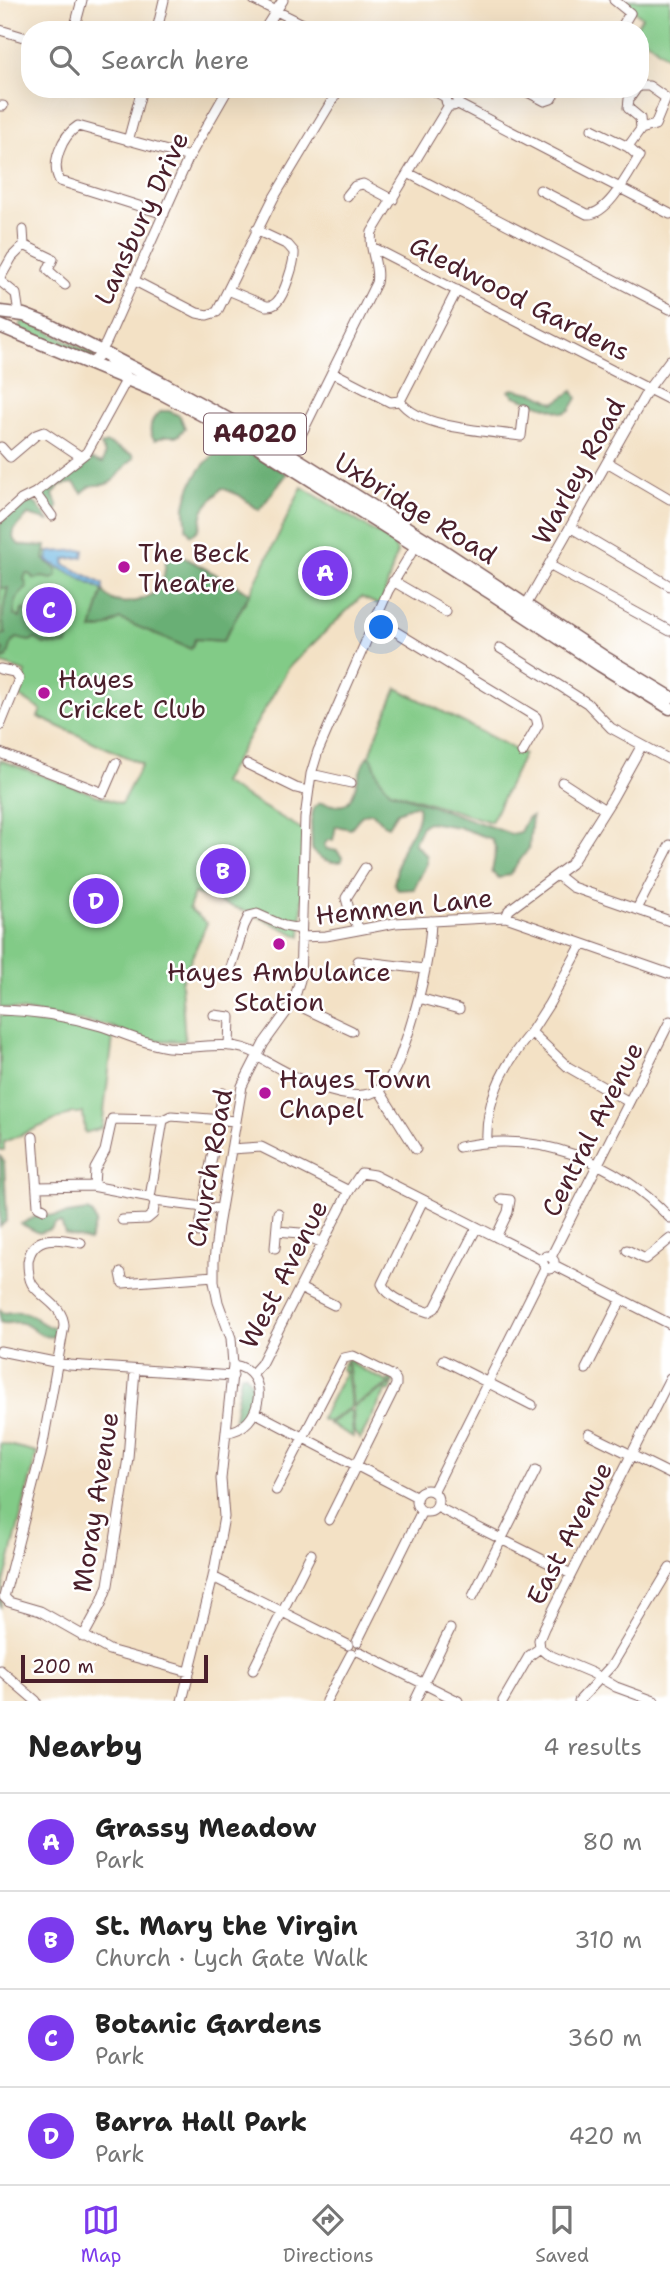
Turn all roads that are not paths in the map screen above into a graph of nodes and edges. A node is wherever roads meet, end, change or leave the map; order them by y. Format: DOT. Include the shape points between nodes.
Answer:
graph roads {
  1 [pos="82,0"];
  2 [pos="164,0"];
  3 [pos="254,0"];
  4 [pos="283,0"];
  5 [pos="614,0"];
  6 [pos="276,9"];
  7 [pos="76,21"];
  8 [pos="159,21"];
  9 [pos="269,21"];
  10 [pos="298,21"];
  11 [pos="625,21"];
  12 [pos="0,30"];
  13 [pos="21,36"];
  14 [pos="649,86"];
  15 [pos="140,98"];
  16 [pos="223,98"];
  17 [pos="335,98"];
  18 [pos="454,98"];
  19 [pos="630,98"];
  20 [pos="592,129"];
  21 [pos="641,129"];
  22 [pos="128,141"];
  23 [pos="628,147"];
  24 [pos="189,157"];
  25 [pos="408,173"];
  26 [pos="620,188"];
  27 [pos="540,190"];
  28 [pos="347,196"];
  29 [pos="393,200"];
  30 [pos="164,214"];
  31 [pos="670,214"];
  32 [pos="23,230"];
  33 [pos="256,230"];
  34 [pos="24,245"];
  35 [pos="372,247"];
  36 [pos="396,259"];
  37 [pos="377,276"];
  38 [pos="0,280"];
  39 [pos="135,281"];
  40 [pos="65,285"];
  41 [pos="228,290"];
  42 [pos="457,290"];
  43 [pos="670,309"];
  44 [pos="0,312"];
  45 [pos="19,314"];
  46 [pos="0,326"];
  47 [pos="19,333"];
  48 [pos="101,353"];
  49 [pos="670,360"];
  50 [pos="90,363"];
  51 [pos="332,372"];
  52 [pos="127,379"];
  53 [pos="649,388"];
  54 [pos="670,400"];
  55 [pos="400,401"];
  56 [pos="524,410"];
  57 [pos="1,447"];
  58 [pos="80,456"];
  59 [pos="288,460"];
  60 [pos="607,462"];
  61 [pos="35,493"];
  62 [pos="670,499"];
  63 [pos="52,516"];
  64 [pos="0,519"];
  65 [pos="570,527"];
  66 [pos="418,542"];
  67 [pos="549,565"];
  68 [pos="393,581"];
  69 [pos="670,586"];
  70 [pos="526,605"];
  71 [pos="446,612"];
  72 [pos="375,620"];
  73 [pos="670,631"];
  74 [pos="500,648"];
  75 [pos="0,669"];
  76 [pos="669,702"];
  77 [pos="0,726"];
  78 [pos="642,745"];
  79 [pos="0,753"];
  80 [pos="522,753"];
  81 [pos="670,760"];
  82 [pos="116,763"];
  83 [pos="247,764"];
  84 [pos="311,774"];
  85 [pos="562,782"];
  86 [pos="351,783"];
  87 [pos="308,790"];
  88 [pos="606,810"];
  89 [pos="670,845"];
  90 [pos="364,874"];
  91 [pos="558,876"];
  92 [pos="637,909"];
  93 [pos="506,916"];
  94 [pos="431,921"];
  95 [pos="670,921"];
  96 [pos="359,929"];
  97 [pos="301,933"];
  98 [pos="582,944"];
  99 [pos="358,961"];
  100 [pos="424,969"];
  101 [pos="229,974"];
  102 [pos="670,974"];
  103 [pos="419,998"];
  104 [pos="293,1003"];
  105 [pos="459,1009"];
  106 [pos="0,1010"];
  107 [pos="214,1015"];
  108 [pos="670,1021"];
  109 [pos="352,1031"];
  110 [pos="531,1032"];
  111 [pos="229,1046"];
  112 [pos="257,1055"];
  113 [pos="379,1090"];
  114 [pos="223,1093"];
  115 [pos="629,1102"];
  116 [pos="218,1118"];
  117 [pos="163,1119"];
  118 [pos="236,1121"];
  119 [pos="33,1137"];
  120 [pos="487,1142"];
  121 [pos="459,1147"];
  122 [pos="231,1149"];
  123 [pos="416,1149"];
  124 [pos="597,1165"];
  125 [pos="94,1186"];
  126 [pos="37,1187"];
  127 [pos="349,1191"];
  128 [pos="153,1199"];
  129 [pos="501,1199"];
  130 [pos="423,1200"];
  131 [pos="203,1206"];
  132 [pos="44,1209"];
  133 [pos="220,1209"];
  134 [pos="278,1213"];
  135 [pos="670,1219"];
  136 [pos="122,1220"];
  137 [pos="477,1227"];
  138 [pos="276,1231"];
  139 [pos="199,1232"];
  140 [pos="496,1237"];
  141 [pos="670,1239"];
  142 [pos="323,1242"];
  143 [pos="80,1243"];
  144 [pos="275,1248"];
  145 [pos="626,1250"];
  146 [pos="548,1263"];
  147 [pos="121,1273"];
  148 [pos="214,1276"];
  149 [pos="300,1288"];
  150 [pos="621,1300"];
  151 [pos="334,1305"];
  152 [pos="670,1324"];
  153 [pos="0,1351"];
  154 [pos="443,1360"];
  155 [pos="58,1364"];
  156 [pos="586,1369"];
  157 [pos="135,1370"];
  158 [pos="233,1371"];
  159 [pos="252,1374"];
  160 [pos="670,1378"];
  161 [pos="487,1382"];
  162 [pos="532,1405"];
  163 [pos="256,1413"];
  164 [pos="226,1432"];
  165 [pos="589,1434"];
  166 [pos="303,1437"];
  167 [pos="632,1455"];
  168 [pos="356,1465"];
  169 [pos="536,1470"];
  170 [pos="670,1474"];
  171 [pos="276,1490"];
  172 [pos="433,1492"];
  173 [pos="417,1497"];
  174 [pos="437,1507"];
  175 [pos="422,1511"];
  176 [pos="329,1520"];
  177 [pos="501,1539"];
  178 [pos="312,1554"];
  179 [pos="670,1568"];
  180 [pos="571,1574"];
  181 [pos="212,1577"];
  182 [pos="472,1596"];
  183 [pos="283,1612"];
  184 [pos="450,1629"];
  185 [pos="83,1637"];
  186 [pos="354,1648"];
  187 [pos="540,1648"];
  188 [pos="0,1670"];
  189 [pos="253,1670"];
  190 [pos="189,1672"];
  191 [pos="600,1678"];
  192 [pos="424,1684"];
  193 [pos="183,1699"];
  194 [pos="36,1701"];
  195 [pos="194,1701"];
  196 [pos="326,1701"];
  197 [pos="415,1701"];
  198 [pos="458,1701"];
  199 [pos="503,1701"];
  200 [pos="579,1701"];
  201 [pos="654,1701"];
  1 -- 7 [label="street"];
  2 -- 8 [label="street"];
  3 -- 6 [label="street"];
  4 -- 6 [label="street"];
  5 -- 11 [label="street" via="630,13"];
  6 -- 9 [label="street"];
  6 -- 10 [label="street"];
  12 -- 13 [label="street"];
  14 -- 21 [label="street" via="666,98 655,125"];
  15 -- 22 [label="street"];
  16 -- 24 [label="street, Lansbury Drive"];
  17 -- 33 [label="street"];
  18 -- 25 [label="street"];
  18 -- 26 [label="street"];
  19 -- 21 [label="street" via="628,108 640,118"];
  20 -- 23 [label="street"];
  21 -- 23 [label="street"];
  22 -- 24 [label="street"];
  22 -- 30 [label="street" via="78,125 69,131 55,173 61,181"];
  23 -- 26 [label="street" via="639,157"];
  24 -- 30 [label="street, Lansbury Drive"];
  25 -- 29 [label="street"];
  25 -- 43 [label="street"];
  26 -- 27 [label="street" via="591,215"];
  26 -- 31 [label="street"];
  28 -- 29 [label="street" via="363,184"];
  29 -- 35 [label="street" via="372,232"];
  30 -- 39 [label="street, Lansbury Drive"];
  32 -- 34 [label="street"];
  33 -- 41 [label="street"];
  33 -- 41 [label="street" via="294,252 278,301 266,306"];
  34 -- 38 [label="street"];
  34 -- 40 [label="street" via="52,259 48,270"];
  35 -- 36 [label="street, Gledwood Gardens"];
  35 -- 37 [label="street"];
  36 -- 37 [label="street"];
  36 -- 42 [label="street, Gledwood Gardens"];
  37 -- 51 [label="street"];
  38 -- 45 [label="street" via="16,294"];
  39 -- 41 [label="street" via="202,315 216,312"];
  39 -- 48 [label="street, Lansbury Drive"];
  42 -- 53 [label="street, Gledwood Gardens"];
  42 -- 55 [label="street"];
  44 -- 45 [label="main road, Uxbridge Road / A4020"];
  45 -- 47 [label="main road"];
  45 -- 48 [label="main road, Uxbridge Road / A4020"];
  46 -- 47 [label="main road, Uxbridge Road / A4020"];
  47 -- 50 [label="main road, Uxbridge Road / A4020"];
  48 -- 50 [label="street, Lansbury Drive"];
  48 -- 52 [label="street"];
  48 -- 59 [label="main road, Uxbridge Road / A4020" via="164,384"];
  49 -- 53 [label="street, Warley Road"];
  50 -- 52 [label="main road, Uxbridge Road / A4020"];
  51 -- 55 [label="street" via="390,402"];
  51 -- 59 [label="street"];
  52 -- 58 [label="street" via="87,452"];
  52 -- 59 [label="main road, Uxbridge Road / A4020"];
  53 -- 54 [label="street, Gledwood Gardens"];
  53 -- 60 [label="street, Warley Road"];
  55 -- 56 [label="street" via="408,411 432,421 521,436"];
  57 -- 58 [label="street" via="10,457 44,432"];
  58 -- 61 [label="street"];
  59 -- 66 [label="main road, Uxbridge Road / A4020"];
  60 -- 62 [label="street"];
  60 -- 65 [label="street, Warley Road"];
  61 -- 63 [label="street"];
  61 -- 64 [label="street"];
  65 -- 67 [label="street, Warley Road"];
  65 -- 69 [label="street"];
  66 -- 68 [label="street, Church Road"];
  66 -- 70 [label="main road, Uxbridge Road / A4020"];
  66 -- 76 [label="main road, Uxbridge Road / A4020" via="600,666"];
  67 -- 70 [label="street, Warley Road"];
  67 -- 73 [label="street"];
  68 -- 71 [label="street"];
  68 -- 72 [label="street, Church Road"];
  70 -- 76 [label="main road, Uxbridge Road / A4020"];
  72 -- 80 [label="street" via="538,720"];
  72 -- 84 [label="street, Church Road"];
  74 -- 78 [label="street" via="587,703 611,728"];
  75 -- 77 [label="street" via="19,679"];
  78 -- 81 [label="street"];
  78 -- 88 [label="street"];
  79 -- 82 [label="street" via="103,793"];
  83 -- 87 [label="street"];
  84 -- 86 [label="street"];
  84 -- 87 [label="street, Church Road"];
  85 -- 88 [label="street"];
  87 -- 97 [label="street, Church Road"];
  88 -- 91 [label="street" via="573,862"];
  89 -- 92 [label="street"];
  90 -- 96 [label="street" via="346,898"];
  91 -- 92 [label="street" via="572,887"];
  91 -- 93 [label="street"];
  92 -- 95 [label="street"];
  93 -- 94 [label="street, Hemmen Lane"];
  93 -- 98 [label="street, Hemmen Lane"];
  94 -- 96 [label="street, Hemmen Lane"];
  94 -- 100 [label="street"];
  96 -- 97 [label="street, Hemmen Lane" via="321,936"];
  97 -- 101 [label="street, Hemmen Lane" via="249,915"];
  97 -- 104 [label="street, Church Road" via="302,973"];
  98 -- 102 [label="street, Hemmen Lane"];
  98 -- 110 [label="street"];
  99 -- 100 [label="street"];
  100 -- 103 [label="street"];
  103 -- 105 [label="street"];
  103 -- 113 [label="street" via="397,1065"];
  104 -- 109 [label="street"];
  104 -- 112 [label="street, Church Road"];
  106 -- 111 [label="street" via="68,1018 169,1047"];
  107 -- 111 [label="street" via="230,1017"];
  108 -- 115 [label="street, Central Avenue"];
  110 -- 115 [label="street" via="573,1071"];
  110 -- 120 [label="street" via="507,1065 495,1092"];
  111 -- 112 [label="street"];
  112 -- 113 [label="street" via="321,1089 357,1094"];
  112 -- 118 [label="street, Church Road" via="242,1086"];
  113 -- 123 [label="street"];
  114 -- 116 [label="street"];
  115 -- 124 [label="street, Central Avenue"];
  116 -- 117 [label="street"];
  116 -- 118 [label="street"];
  116 -- 131 [label="street"];
  117 -- 125 [label="street" via="112,1119"];
  117 -- 128 [label="street"];
  118 -- 122 [label="street, Church Road"];
  119 -- 126 [label="street"];
  120 -- 121 [label="street"];
  120 -- 124 [label="street" via="536,1143"];
  122 -- 127 [label="street" via="261,1147"];
  122 -- 133 [label="street, Church Road"];
  124 -- 135 [label="street" via="635,1187"];
  124 -- 146 [label="street, Central Avenue"];
  125 -- 126 [label="street"];
  125 -- 128 [label="street"];
  126 -- 132 [label="street" via="38,1206"];
  127 -- 130 [label="street" via="359,1174 367,1172"];
  127 -- 142 [label="street, West Avenue"];
  128 -- 131 [label="street"];
  128 -- 136 [label="street" via="153,1214 147,1219"];
  129 -- 140 [label="street" via="510,1200 510,1206"];
  130 -- 137 [label="street"];
  130 -- 137 [label="street" via="382,1284 386,1291 420,1309 428,1312 435,1308"];
  131 -- 133 [label="street"];
  131 -- 139 [label="street"];
  133 -- 148 [label="street, Church Road"];
  134 -- 138 [label="street"];
  137 -- 140 [label="street"];
  138 -- 142 [label="street" via="300,1233"];
  138 -- 144 [label="street"];
  140 -- 146 [label="street"];
  141 -- 145 [label="street" via="645,1259"];
  142 -- 149 [label="street, West Avenue"];
  143 -- 155 [label="street" via="46,1239 36,1245 29,1259 31,1283 63,1318"];
  146 -- 150 [label="street"];
  146 -- 161 [label="street, Central Avenue"];
  147 -- 148 [label="street" via="122,1283"];
  148 -- 158 [label="street, Church Road" via="232,1342"];
  149 -- 151 [label="street"];
  149 -- 159 [label="street, West Avenue"];
  150 -- 152 [label="street"];
  150 -- 156 [label="street"];
  153 -- 155 [label="street"];
  154 -- 161 [label="street"];
  155 -- 157 [label="street"];
  155 -- 185 [label="street" via="5,1600 40,1611"];
  157 -- 158 [label="street"];
  157 -- 185 [label="street, Moray Avenue" via="130,1441 108,1585"];
  158 -- 159 [label="street" via="244,1367"];
  158 -- 164 [label="street, Church Road"];
  159 -- 163 [label="street" via="258,1391"];
  160 -- 167 [label="street, East Avenue"];
  161 -- 162 [label="street"];
  161 -- 172 [label="street, Central Avenue"];
  163 -- 164 [label="street" via="240,1429"];
  163 -- 166 [label="street"];
  164 -- 181 [label="street, Church Road" via="221,1479 224,1517"];
  165 -- 167 [label="street"];
  166 -- 168 [label="street"];
  166 -- 168 [label="street" via="346,1356 393,1376 396,1385"];
  166 -- 171 [label="street"];
  167 -- 170 [label="street"];
  167 -- 180 [label="street, East Avenue"];
  168 -- 173 [label="street"];
  168 -- 176 [label="street"];
  169 -- 177 [label="street"];
  172 -- 173 [label="street" via="424,1490"];
  172 -- 174 [label="street" via="439,1499"];
  173 -- 175 [label="street"];
  174 -- 175 [label="street"];
  174 -- 177 [label="street"];
  175 -- 186 [label="street"];
  177 -- 180 [label="street"];
  177 -- 182 [label="street"];
  178 -- 183 [label="street"];
  179 -- 191 [label="street"];
  180 -- 187 [label="street, East Avenue" via="541,1634"];
  181 -- 183 [label="street"];
  181 -- 190 [label="street, Church Road"];
  183 -- 186 [label="street"];
  183 -- 189 [label="street"];
  184 -- 192 [label="street"];
  185 -- 190 [label="street" via="115,1653"];
  186 -- 192 [label="street"];
  186 -- 196 [label="street"];
  187 -- 191 [label="street"];
  187 -- 199 [label="street, East Avenue" via="528,1656"];
  188 -- 194 [label="street"];
  190 -- 193 [label="street, Church Road"];
  191 -- 200 [label="street"];
  191 -- 201 [label="street"];
  192 -- 197 [label="street"];
  192 -- 198 [label="street"];
  193 -- 195 [label="street"];
}
